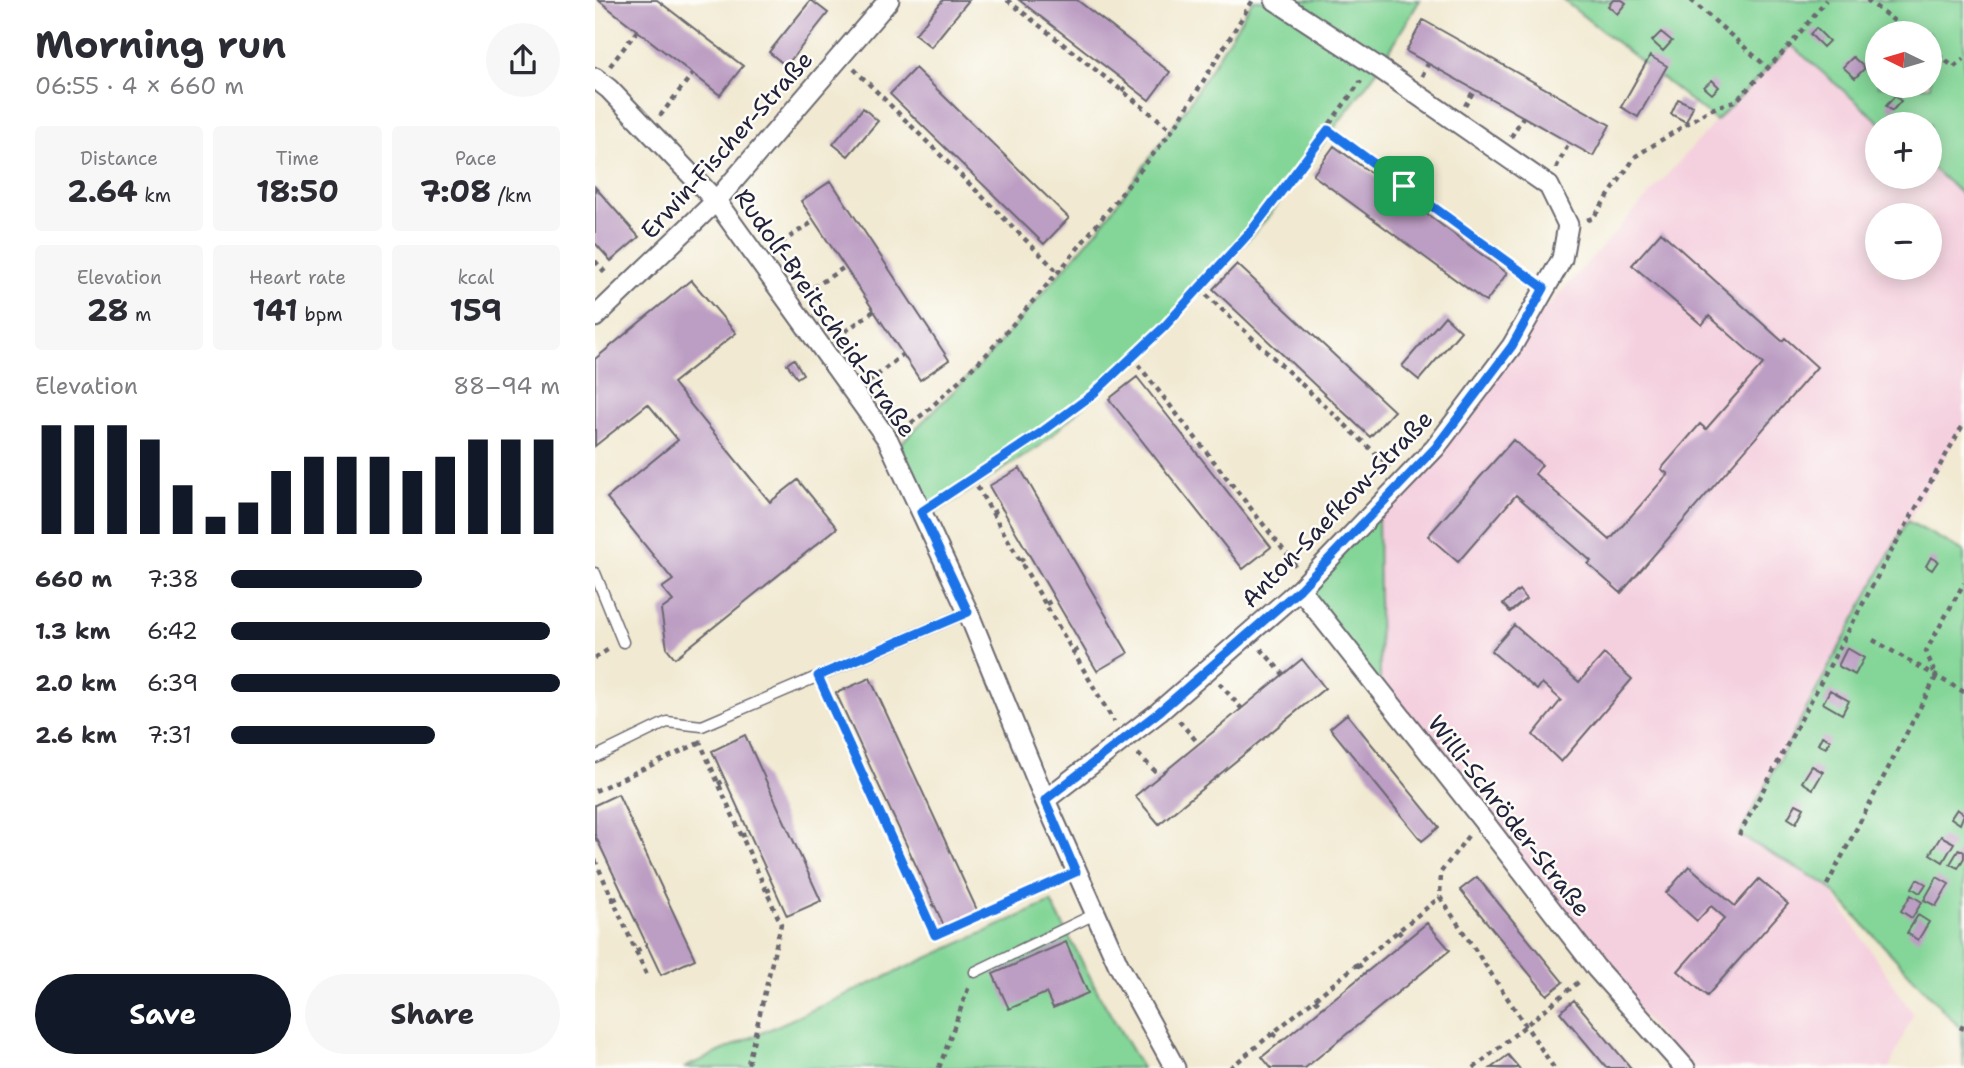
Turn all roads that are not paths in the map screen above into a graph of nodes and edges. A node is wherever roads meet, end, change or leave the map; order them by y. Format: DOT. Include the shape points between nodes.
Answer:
graph roads {
  1 [pos="889,0"];
  2 [pos="1275,0"];
  3 [pos="597,79"];
  4 [pos="716,201"];
  5 [pos="595,317"];
  6 [pos="595,573"];
  7 [pos="1304,585"];
  8 [pos="968,612"];
  9 [pos="623,642"];
  10 [pos="595,757"];
  11 [pos="1045,800"];
  12 [pos="1095,914"];
  13 [pos="975,972"];
  14 [pos="1175,1068"];
  15 [pos="1685,1068"];
  1 -- 4 [label="street, Erwin-Fischer-Straße"];
  2 -- 7 [label="street, Anton-Saefkow-Straße" via="1549,186 1568,225 1562,259 1512,346 1436,447"];
  3 -- 4 [label="street, Rudolf-Breitscheid-Straße"];
  4 -- 5 [label="street, Erwin-Fischer-Straße"];
  4 -- 8 [label="street, Rudolf-Breitscheid-Straße" via="888,440"];
  6 -- 9 [label="lane"];
  7 -- 11 [label="street, Anton-Saefkow-Straße" via="1166,706"];
  7 -- 15 [label="street, Willi-Schröder-Straße" via="1596,968"];
  8 -- 10 [label="lane" via="702,726 667,722"];
  8 -- 11 [label="street, Rudolf-Breitscheid-Straße"];
  11 -- 12 [label="street, Rudolf-Breitscheid-Straße"];
  12 -- 13 [label="lane"];
  12 -- 14 [label="street, Rudolf-Breitscheid-Straße"];
}
